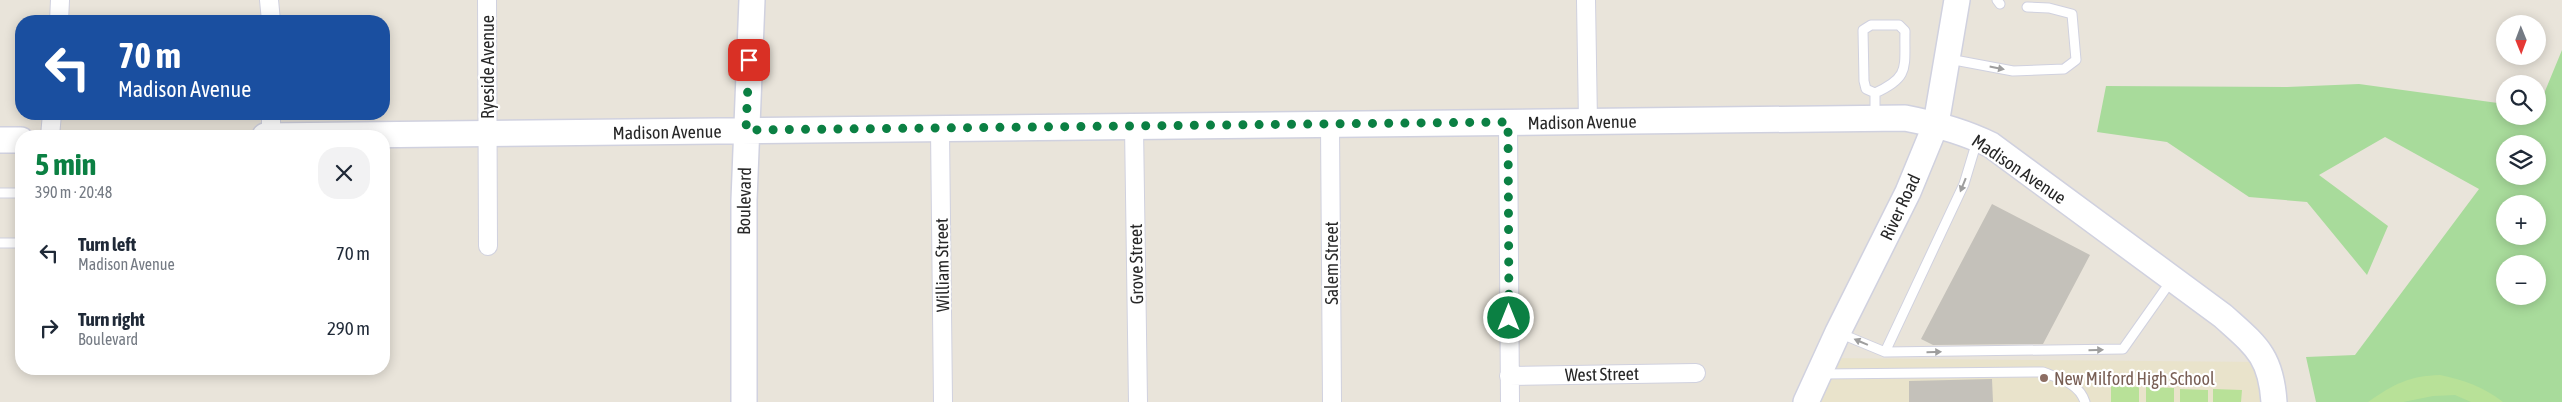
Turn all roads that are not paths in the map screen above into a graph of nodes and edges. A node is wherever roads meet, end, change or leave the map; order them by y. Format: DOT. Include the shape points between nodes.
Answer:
graph roads {
  1 [pos="60,0"];
  2 [pos="269,0"];
  3 [pos="487,0"];
  4 [pos="752,0"];
  5 [pos="1586,0"];
  6 [pos="1957,0"];
  7 [pos="2027,7"];
  8 [pos="59,15"];
  9 [pos="270,15"];
  10 [pos="1949,59"];
  11 [pos="1875,93"];
  12 [pos="1874,118"];
  13 [pos="1508,122"];
  14 [pos="1588,122"];
  15 [pos="1330,124"];
  16 [pos="1936,124"];
  17 [pos="1134,126"];
  18 [pos="940,129"];
  19 [pos="746,130"];
  20 [pos="486,134"];
  21 [pos="390,135"];
  22 [pos="1978,138"];
  23 [pos="0,140"];
  24 [pos="15,140"];
  25 [pos="0,193"];
  26 [pos="15,194"];
  27 [pos="0,243"];
  28 [pos="15,243"];
  29 [pos="488,246"];
  30 [pos="2173,279"];
  31 [pos="1838,332"];
  32 [pos="1885,352"];
  33 [pos="1696,373"];
  34 [pos="1819,374"];
  35 [pos="1509,376"];
  36 [pos="744,402"];
  37 [pos="943,402"];
  38 [pos="1138,402"];
  39 [pos="1332,402"];
  40 [pos="1510,402"];
  41 [pos="1806,402"];
  42 [pos="2085,402"];
  43 [pos="2274,402"];
  1 -- 8 [label="street"];
  2 -- 9 [label="street"];
  3 -- 20 [label="street, Ryeside Avenue"];
  4 -- 19 [label="main road, Boulevard"];
  5 -- 14 [label="street"];
  6 -- 10 [label="main road, River Road"];
  10 -- 7 [label="lane, one-way" via="2013,71 2064,69 2076,60 2072,14"];
  10 -- 16 [label="main road, River Road"];
  11 -- 11 [label="lane" via="1866,89 1864,81 1863,30 1871,25 1899,24 1905,31 1903,73 1895,84"];
  11 -- 12 [label="lane"];
  12 -- 14 [label="main road, Madison Avenue"];
  12 -- 16 [label="main road, Madison Avenue" via="1905,118"];
  13 -- 14 [label="main road, Madison Avenue"];
  13 -- 15 [label="main road, Madison Avenue"];
  13 -- 35 [label="street"];
  15 -- 17 [label="main road, Madison Avenue"];
  15 -- 39 [label="street, Salem Street"];
  16 -- 22 [label="main road, Madison Avenue"];
  16 -- 31 [label="main road, River Road" via="1908,192"];
  17 -- 18 [label="main road, Madison Avenue"];
  17 -- 38 [label="street, Grove Street"];
  18 -- 19 [label="main road, Madison Avenue"];
  18 -- 37 [label="street, William Street"];
  19 -- 20 [label="main road, Madison Avenue"];
  19 -- 36 [label="main road, Boulevard"];
  20 -- 21 [label="main road, Madison Avenue"];
  20 -- 29 [label="street, Ryeside Avenue"];
  22 -- 30 [label="main road, Madison Avenue"];
  22 -- 32 [label="lane, one-way" via="1964,184"];
  23 -- 24 [label="main road"];
  25 -- 26 [label="lane"];
  27 -- 28 [label="lane"];
  32 -- 30 [label="lane, one-way" via="2123,350"];
  30 -- 43 [label="main road, Madison Avenue" via="2258,347 2273,382"];
  32 -- 31 [label="lane, one-way"];
  31 -- 34 [label="main road, River Road"];
  33 -- 35 [label="street, West Street"];
  34 -- 41 [label="main road, River Road"];
  34 -- 42 [label="lane" via="2043,372 2070,382 2083,394"];
  35 -- 40 [label="street"];
}
